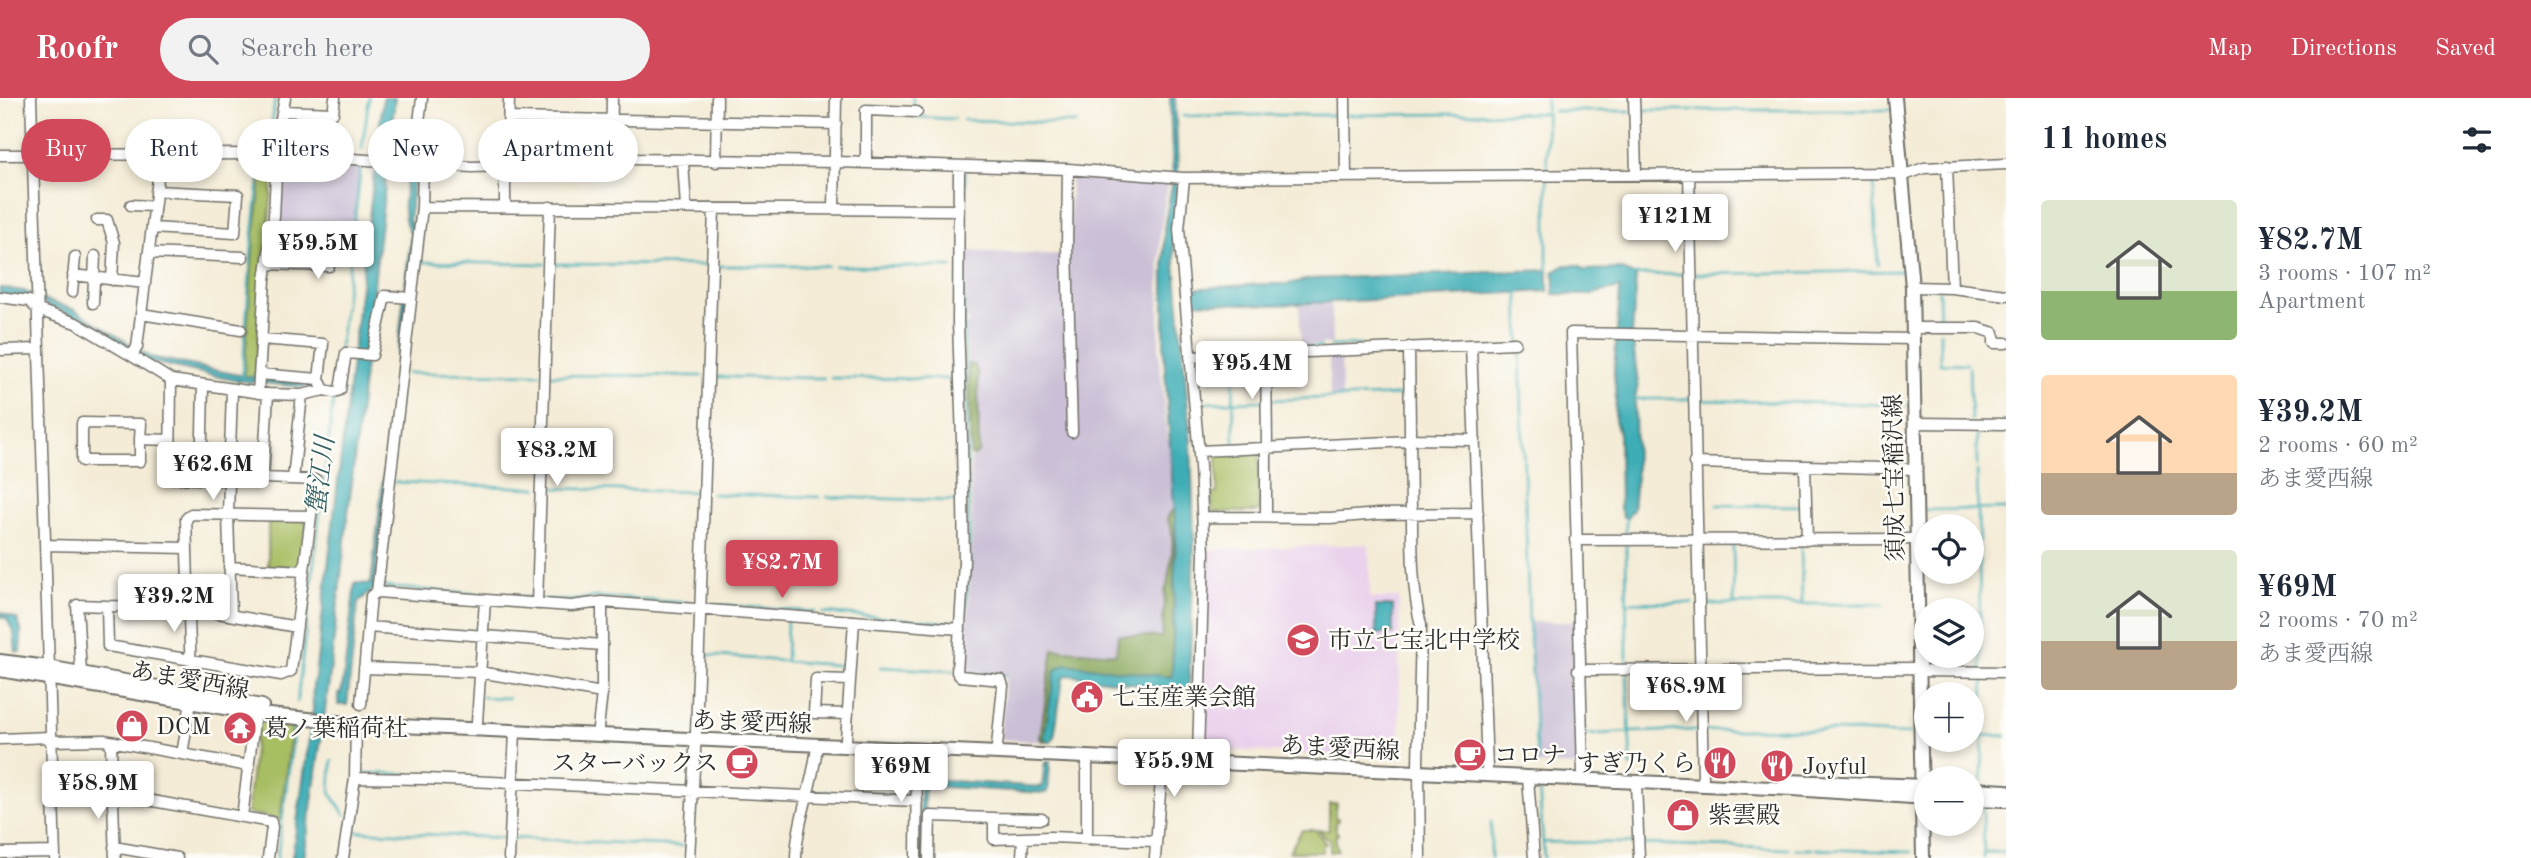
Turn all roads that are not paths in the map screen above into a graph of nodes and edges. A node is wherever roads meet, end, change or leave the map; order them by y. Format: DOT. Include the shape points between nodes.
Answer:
graph roads {
  1 [pos="31,98"];
  2 [pos="285,98"];
  3 [pos="335,98"];
  4 [pos="422,98"];
  5 [pos="509,98"];
  6 [pos="612,98"];
  7 [pos="717,98"];
  8 [pos="836,98"];
  9 [pos="1345,98"];
  10 [pos="1634,98"];
  11 [pos="1895,98"];
  12 [pos="283,111"];
  13 [pos="917,112"];
  14 [pos="509,118"];
  15 [pos="31,119"];
  16 [pos="282,119"];
  17 [pos="421,119"];
  18 [pos="560,119"];
  19 [pos="612,119"];
  20 [pos="638,120"];
  21 [pos="717,122"];
  22 [pos="836,124"];
  23 [pos="0,155"];
  24 [pos="21,155"];
  25 [pos="638,160"];
  26 [pos="683,162"];
  27 [pos="716,162"];
  28 [pos="836,162"];
  29 [pos="866,163"];
  30 [pos="2006,164"];
  31 [pos="959,166"];
  32 [pos="1947,166"];
  33 [pos="1068,169"];
  34 [pos="1636,174"];
  35 [pos="1689,174"];
  36 [pos="1902,174"];
  37 [pos="1346,177"];
  38 [pos="1178,178"];
  39 [pos="33,182"];
  40 [pos="157,182"];
  41 [pos="275,182"];
  42 [pos="420,182"];
  43 [pos="506,182"];
  44 [pos="156,191"];
  45 [pos="131,205"];
  46 [pos="155,205"];
  47 [pos="422,207"];
  48 [pos="505,207"];
  49 [pos="551,207"];
  50 [pos="686,208"];
  51 [pos="714,209"];
  52 [pos="834,209"];
  53 [pos="958,210"];
  54 [pos="96,220"];
  55 [pos="152,228"];
  56 [pos="331,250"];
  57 [pos="149,253"];
  58 [pos="95,256"];
  59 [pos="75,257"];
  60 [pos="243,257"];
  61 [pos="268,264"];
  62 [pos="73,275"];
  63 [pos="94,278"];
  64 [pos="112,280"];
  65 [pos="145,283"];
  66 [pos="1912,287"];
  67 [pos="1952,289"];
  68 [pos="72,292"];
  69 [pos="2006,295"];
  70 [pos="0,297"];
  71 [pos="407,298"];
  72 [pos="37,303"];
  73 [pos="93,303"];
  74 [pos="141,314"];
  75 [pos="241,330"];
  76 [pos="1912,333"];
  77 [pos="1692,335"];
  78 [pos="261,339"];
  79 [pos="2006,343"];
  80 [pos="1515,344"];
  81 [pos="1471,345"];
  82 [pos="1409,347"];
  83 [pos="0,349"];
  84 [pos="39,349"];
  85 [pos="134,352"];
  86 [pos="1266,353"];
  87 [pos="1190,357"];
  88 [pos="319,379"];
  89 [pos="171,380"];
  90 [pos="260,385"];
  91 [pos="202,386"];
  92 [pos="232,390"];
  93 [pos="324,390"];
  94 [pos="302,395"];
  95 [pos="1914,423"];
  96 [pos="2006,424"];
  97 [pos="1072,432"];
  98 [pos="140,439"];
  99 [pos="170,440"];
  100 [pos="1410,440"];
  101 [pos="1475,440"];
  102 [pos="1266,448"];
  103 [pos="1199,451"];
  104 [pos="1694,463"];
  105 [pos="1805,466"];
  106 [pos="1915,469"];
  107 [pos="201,479"];
  108 [pos="293,479"];
  109 [pos="229,480"];
  110 [pos="1412,513"];
  111 [pos="1478,513"];
  112 [pos="228,514"];
  113 [pos="1916,514"];
  114 [pos="311,516"];
  115 [pos="1266,516"];
  116 [pos="1203,517"];
  117 [pos="1914,539"];
  118 [pos="1575,540"];
  119 [pos="1696,540"];
  120 [pos="1807,540"];
  121 [pos="45,545"];
  122 [pos="187,548"];
  123 [pos="229,567"];
  124 [pos="304,571"];
  125 [pos="1917,584"];
  126 [pos="377,592"];
  127 [pos="485,600"];
  128 [pos="603,602"];
  129 [pos="537,604"];
  130 [pos="107,606"];
  131 [pos="188,608"];
  132 [pos="699,610"];
  133 [pos="231,615"];
  134 [pos="854,621"];
  135 [pos="297,627"];
  136 [pos="368,627"];
  137 [pos="960,629"];
  138 [pos="482,636"];
  139 [pos="602,645"];
  140 [pos="190,660"];
  141 [pos="0,661"];
  142 [pos="364,668"];
  143 [pos="1700,669"];
  144 [pos="0,670"];
  145 [pos="1578,670"];
  146 [pos="1919,670"];
  147 [pos="49,672"];
  148 [pos="480,672"];
  149 [pos="2006,672"];
  150 [pos="81,673"];
  151 [pos="850,680"];
  152 [pos="602,693"];
  153 [pos="192,697"];
  154 [pos="361,704"];
  155 [pos="848,715"];
  156 [pos="329,718"];
  157 [pos="254,722"];
  158 [pos="477,722"];
  159 [pos="356,724"];
  160 [pos="598,728"];
  161 [pos="515,732"];
  162 [pos="696,737"];
  163 [pos="0,739"];
  164 [pos="50,739"];
  165 [pos="846,740"];
  166 [pos="113,742"];
  167 [pos="817,745"];
  168 [pos="997,746"];
  169 [pos="917,750"];
  170 [pos="182,754"];
  171 [pos="1198,755"];
  172 [pos="1087,758"];
  173 [pos="1163,758"];
  174 [pos="249,766"];
  175 [pos="1923,766"];
  176 [pos="1487,768"];
  177 [pos="1418,769"];
  178 [pos="1583,773"];
  179 [pos="355,778"];
  180 [pos="1528,778"];
  181 [pos="1703,778"];
  182 [pos="1636,782"];
  183 [pos="513,784"];
  184 [pos="1984,790"];
  185 [pos="693,791"];
  186 [pos="1914,791"];
  187 [pos="2006,791"];
  188 [pos="1914,792"];
  189 [pos="113,794"];
  190 [pos="807,795"];
  191 [pos="1984,799"];
  192 [pos="2006,800"];
  193 [pos="917,801"];
  194 [pos="242,817"];
  195 [pos="994,818"];
  196 [pos="1042,819"];
  197 [pos="1923,836"];
  198 [pos="1023,838"];
  199 [pos="1087,839"];
  200 [pos="1155,841"];
  201 [pos="0,853"];
  202 [pos="115,853"];
  203 [pos="55,855"];
  204 [pos="177,858"];
  205 [pos="268,858"];
  206 [pos="344,858"];
  207 [pos="509,858"];
  208 [pos="689,858"];
  209 [pos="796,858"];
  210 [pos="916,858"];
  211 [pos="929,858"];
  212 [pos="1022,858"];
  213 [pos="1155,858"];
  214 [pos="1420,858"];
  215 [pos="1534,858"];
  216 [pos="1639,858"];
  217 [pos="1923,858"];
  1 -- 15 [label="street"];
  2 -- 12 [label="street"];
  3 -- 12 [label="street" via="332,113"];
  4 -- 17 [label="street"];
  5 -- 14 [label="street"];
  6 -- 19 [label="street"];
  7 -- 21 [label="street"];
  8 -- 22 [label="street"];
  9 -- 37 [label="street"];
  10 -- 34 [label="street"];
  11 -- 36 [label="main road, 須成七宝稲沢線"];
  12 -- 16 [label="street"];
  13 -- 29 [label="street" via="866,110"];
  14 -- 18 [label="street"];
  20 -- 21 [label="street"];
  21 -- 22 [label="street"];
  21 -- 27 [label="street"];
  22 -- 28 [label="street"];
  23 -- 24 [label="street"];
  25 -- 26 [label="street"];
  26 -- 27 [label="street"];
  26 -- 50 [label="street"];
  27 -- 28 [label="street"];
  28 -- 29 [label="street"];
  28 -- 52 [label="street"];
  29 -- 31 [label="street"];
  30 -- 32 [label="street"];
  31 -- 33 [label="street"];
  31 -- 53 [label="street"];
  32 -- 36 [label="street"];
  32 -- 67 [label="street"];
  33 -- 38 [label="street"];
  33 -- 97 [label="street"];
  34 -- 35 [label="street"];
  34 -- 37 [label="street"];
  35 -- 36 [label="street"];
  35 -- 77 [label="street"];
  36 -- 66 [label="main road, 須成七宝稲沢線"];
  37 -- 38 [label="street"];
  38 -- 87 [label="street"];
  39 -- 72 [label="street"];
  40 -- 44 [label="street"];
  41 -- 61 [label="street"];
  42 -- 47 [label="street"];
  43 -- 48 [label="street"];
  44 -- 46 [label="street"];
  44 -- 55 [label="street" via="238,195 235,233"];
  45 -- 46 [label="street"];
  46 -- 55 [label="street"];
  47 -- 48 [label="street"];
  47 -- 71 [label="street"];
  48 -- 49 [label="street"];
  49 -- 50 [label="street"];
  49 -- 129 [label="street"];
  50 -- 51 [label="street"];
  51 -- 52 [label="street"];
  51 -- 132 [label="street"];
  52 -- 53 [label="street"];
  53 -- 137 [label="street" via="964,548"];
  54 -- 64 [label="street" via="107,220 113,234"];
  55 -- 57 [label="street"];
  56 -- 61 [label="street" via="329,266"];
  57 -- 60 [label="street"];
  57 -- 65 [label="street"];
  58 -- 63 [label="street"];
  59 -- 62 [label="street"];
  61 -- 78 [label="street"];
  62 -- 63 [label="street"];
  62 -- 68 [label="street"];
  63 -- 64 [label="street"];
  63 -- 73 [label="street"];
  64 -- 65 [label="street"];
  65 -- 74 [label="street"];
  66 -- 67 [label="street"];
  66 -- 76 [label="main road, 須成七宝稲沢線"];
  67 -- 69 [label="street"];
  70 -- 72 [label="street"];
  71 -- 93 [label="street" via="385,296 372,355 346,353 340,390"];
  71 -- 126 [label="street"];
  72 -- 84 [label="street"];
  72 -- 85 [label="street"];
  74 -- 75 [label="street"];
  74 -- 85 [label="street"];
  76 -- 77 [label="street"];
  76 -- 79 [label="street" via="1978,328 1994,333 1994,343"];
  76 -- 95 [label="main road, 須成七宝稲沢線"];
  77 -- 104 [label="street"];
  77 -- 118 [label="street" via="1571,333"];
  78 -- 88 [label="street" via="323,344"];
  78 -- 90 [label="street"];
  80 -- 81 [label="street"];
  81 -- 82 [label="street"];
  81 -- 101 [label="street"];
  82 -- 86 [label="street"];
  82 -- 100 [label="street"];
  83 -- 84 [label="street"];
  84 -- 121 [label="street"];
  85 -- 89 [label="street"];
  86 -- 87 [label="street"];
  86 -- 102 [label="street"];
  87 -- 103 [label="street"];
  88 -- 90 [label="street"];
  88 -- 93 [label="street"];
  89 -- 91 [label="street"];
  89 -- 99 [label="street"];
  90 -- 92 [label="street"];
  90 -- 94 [label="street"];
  90 -- 108 [label="street" via="263,478"];
  91 -- 92 [label="street"];
  91 -- 107 [label="street"];
  92 -- 109 [label="street"];
  93 -- 94 [label="street"];
  94 -- 108 [label="street"];
  95 -- 96 [label="street"];
  95 -- 106 [label="main road, 須成七宝稲沢線"];
  98 -- 98 [label="street" via="140,461 82,461 82,424 141,424"];
  98 -- 99 [label="street"];
  99 -- 107 [label="street" via="170,478"];
  100 -- 101 [label="street"];
  100 -- 102 [label="street"];
  100 -- 110 [label="street"];
  101 -- 111 [label="street"];
  102 -- 103 [label="street"];
  102 -- 115 [label="street"];
  103 -- 116 [label="street"];
  104 -- 105 [label="street"];
  104 -- 119 [label="street"];
  105 -- 106 [label="street"];
  105 -- 120 [label="street"];
  106 -- 113 [label="main road, 須成七宝稲沢線"];
  107 -- 109 [label="street"];
  108 -- 114 [label="street" via="316,480"];
  109 -- 112 [label="street"];
  110 -- 111 [label="street"];
  110 -- 115 [label="street"];
  110 -- 177 [label="street" via="1421,625"];
  111 -- 176 [label="street"];
  112 -- 114 [label="street"];
  112 -- 122 [label="street" via="191,514 186,519"];
  112 -- 123 [label="street"];
  114 -- 124 [label="street"];
  115 -- 116 [label="street"];
  116 -- 171 [label="street"];
  117 -- 120 [label="street"];
  118 -- 119 [label="street"];
  118 -- 145 [label="street"];
  119 -- 120 [label="street"];
  119 -- 143 [label="street"];
  121 -- 122 [label="street"];
  121 -- 147 [label="street"];
  122 -- 131 [label="street"];
  123 -- 124 [label="street"];
  123 -- 133 [label="street"];
  124 -- 135 [label="street"];
  125 -- 146 [label="main road, 須成七宝稲沢線"];
  126 -- 127 [label="street"];
  126 -- 136 [label="street" via="371,596"];
  127 -- 129 [label="street"];
  127 -- 138 [label="street"];
  128 -- 129 [label="street"];
  128 -- 132 [label="street"];
  128 -- 139 [label="street"];
  130 -- 131 [label="street"];
  130 -- 140 [label="street" via="108,646"];
  130 -- 150 [label="street" via="77,605"];
  131 -- 133 [label="street"];
  131 -- 140 [label="street"];
  132 -- 134 [label="street"];
  132 -- 162 [label="street"];
  133 -- 135 [label="street"];
  134 -- 137 [label="street"];
  134 -- 151 [label="street"];
  135 -- 140 [label="street" via="291,671 281,676"];
  136 -- 138 [label="street"];
  136 -- 142 [label="street"];
  137 -- 168 [label="street" via="960,676 999,678 1003,683"];
  138 -- 139 [label="street"];
  138 -- 148 [label="street"];
  139 -- 152 [label="street"];
  140 -- 153 [label="street"];
  141 -- 147 [label="main road, あま愛西線"];
  142 -- 148 [label="street"];
  142 -- 154 [label="street"];
  143 -- 145 [label="street"];
  143 -- 146 [label="street"];
  143 -- 181 [label="street"];
  144 -- 147 [label="main road, あま愛西線"];
  145 -- 178 [label="street"];
  146 -- 149 [label="street"];
  146 -- 175 [label="main road, 須成七宝稲沢線"];
  147 -- 150 [label="main road, あま愛西線"];
  147 -- 153 [label="main road, あま愛西線"];
  147 -- 164 [label="street"];
  148 -- 152 [label="street"];
  148 -- 158 [label="street"];
  150 -- 153 [label="main road, あま愛西線"];
  151 -- 155 [label="street"];
  151 -- 155 [label="street" via="816,679 814,713"];
  152 -- 160 [label="street"];
  153 -- 156 [label="main road, あま愛西線"];
  153 -- 170 [label="street"];
  155 -- 165 [label="street"];
  156 -- 158 [label="main road, あま愛西線"];
  156 -- 159 [label="main road, あま愛西線"];
  157 -- 174 [label="street"];
  158 -- 160 [label="main road, あま愛西線"];
  159 -- 161 [label="main road, あま愛西線"];
  159 -- 179 [label="street"];
  160 -- 162 [label="main road, あま愛西線"];
  161 -- 162 [label="main road, あま愛西線"];
  161 -- 183 [label="street"];
  162 -- 165 [label="main road, あま愛西線"];
  162 -- 167 [label="main road, あま愛西線"];
  162 -- 185 [label="street"];
  163 -- 164 [label="street"];
  164 -- 166 [label="street"];
  164 -- 203 [label="street"];
  165 -- 168 [label="main road, あま愛西線"];
  166 -- 170 [label="street"];
  166 -- 189 [label="street"];
  167 -- 169 [label="main road, あま愛西線"];
  167 -- 190 [label="street"];
  168 -- 173 [label="main road, あま愛西線"];
  169 -- 172 [label="main road, あま愛西線"];
  169 -- 193 [label="street"];
  170 -- 174 [label="street"];
  171 -- 173 [label="main road, あま愛西線"];
  171 -- 177 [label="main road, あま愛西線"];
  172 -- 173 [label="main road, あま愛西線"];
  172 -- 199 [label="street"];
  173 -- 177 [label="main road, あま愛西線"];
  173 -- 200 [label="street"];
  174 -- 194 [label="street"];
  176 -- 177 [label="main road, あま愛西線"];
  176 -- 178 [label="main road, あま愛西線"];
  177 -- 180 [label="main road, あま愛西線"];
  177 -- 214 [label="street"];
  178 -- 181 [label="main road, あま愛西線"];
  179 -- 183 [label="street"];
  179 -- 206 [label="street"];
  180 -- 182 [label="main road, あま愛西線"];
  180 -- 215 [label="street"];
  181 -- 186 [label="main road, あま愛西線"];
  182 -- 188 [label="main road, あま愛西線"];
  182 -- 216 [label="street"];
  183 -- 185 [label="street"];
  183 -- 207 [label="street"];
  184 -- 187 [label="main road"];
  185 -- 190 [label="street"];
  185 -- 208 [label="street"];
  189 -- 194 [label="street"];
  189 -- 202 [label="street"];
  190 -- 193 [label="street"];
  190 -- 209 [label="street"];
  191 -- 192 [label="main road"];
  193 -- 210 [label="street"];
  194 -- 205 [label="street" via="271,822"];
  195 -- 196 [label="street"];
  195 -- 198 [label="street" via="994,839"];
  195 -- 211 [label="street" via="930,816"];
  197 -- 217 [label="main road, 須成七宝稲沢線"];
  198 -- 199 [label="street"];
  198 -- 212 [label="street"];
  199 -- 200 [label="street"];
  200 -- 213 [label="street"];
  201 -- 203 [label="street"];
  202 -- 204 [label="street"];
}
